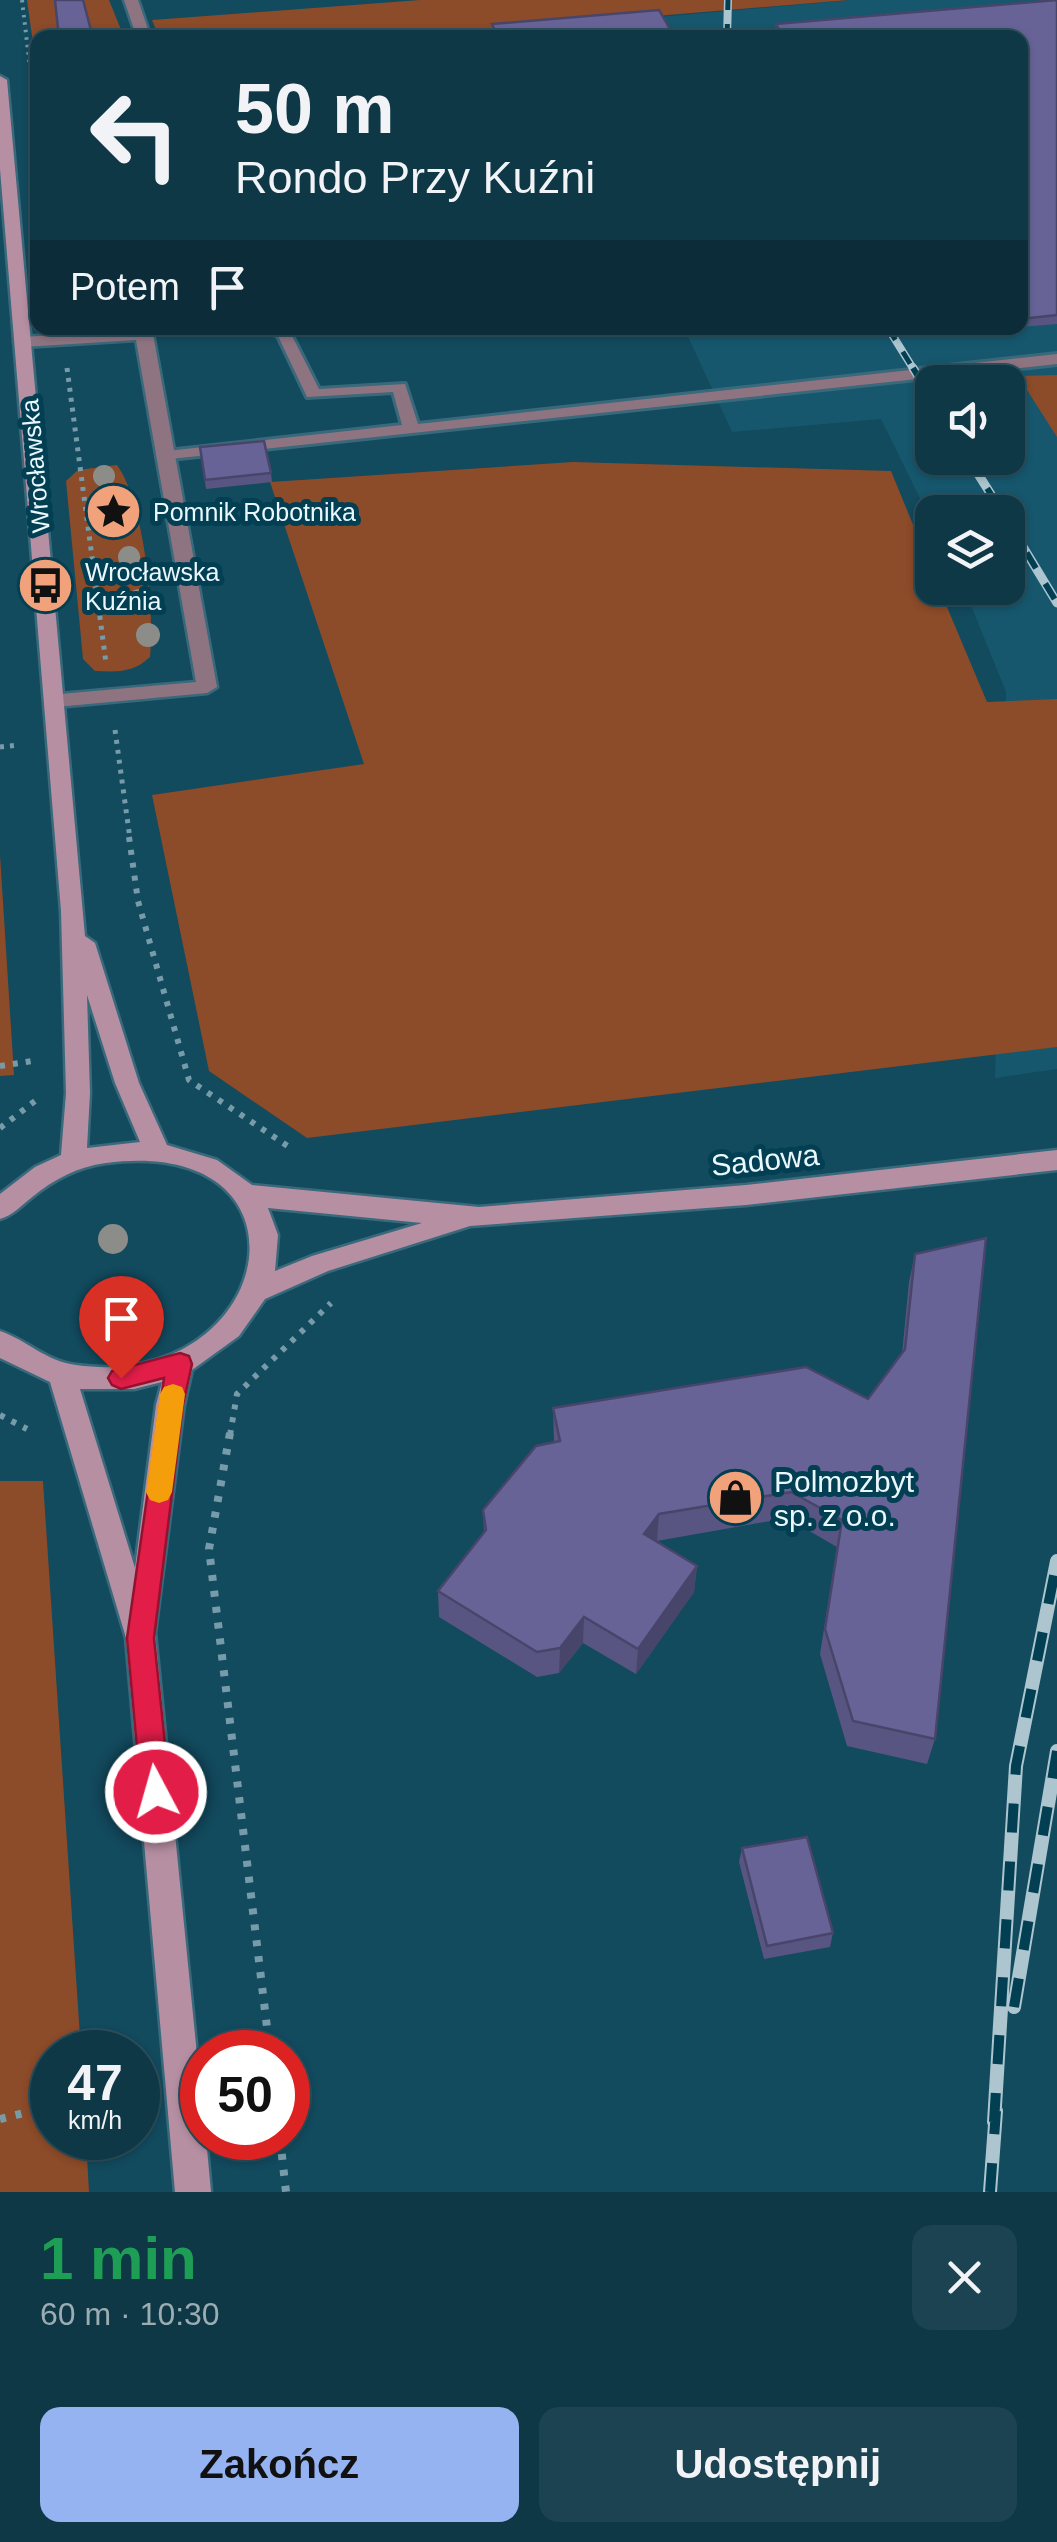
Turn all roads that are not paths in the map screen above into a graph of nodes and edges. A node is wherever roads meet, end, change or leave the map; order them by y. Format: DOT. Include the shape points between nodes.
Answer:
graph roads {
  1 [pos="131,0"];
  2 [pos="141,30"];
  3 [pos="0,80"];
  4 [pos="128,335"];
  5 [pos="144,335"];
  6 [pos="285,335"];
  7 [pos="24,342"];
  8 [pos="1057,358"];
  9 [pos="410,428"];
  10 [pos="167,456"];
  11 [pos="56,700"];
  12 [pos="73,911"];
  13 [pos="156,1150"];
  14 [pos="73,1160"];
  15 [pos="1057,1160"];
  16 [pos="245,1194"];
  17 [pos="0,1210"];
  18 [pos="478,1217"];
  19 [pos="257,1291"];
  20 [pos="0,1342"];
  21 [pos="180,1364"];
  22 [pos="62,1376"];
  23 [pos="140,1638"];
  24 [pos="193,2192"];
  1 -- 2 [label="street"];
  3 -- 7 [label="main road, Wrocławska"];
  4 -- 7 [label="street"];
  5 -- 10 [label="street"];
  6 -- 9 [label="lane" via="312,394 399,387"];
  7 -- 11 [label="main road, Wrocławska"];
  8 -- 9 [label="lane"];
  9 -- 10 [label="lane"];
  10 -- 11 [label="street" via="207,688"];
  11 -- 12 [label="main road, Wrocławska"];
  12 -- 13 [label="main road, Wrocławska" via="127,1083"];
  12 -- 14 [label="main road, Wrocławska"];
  13 -- 14 [label="main road"];
  13 -- 16 [label="main road" via="222,1173"];
  14 -- 17 [label="main road" via="32,1181"];
  15 -- 18 [label="main road, Sadowa"];
  16 -- 18 [label="main road, Sadowa"];
  16 -- 19 [label="main road" via="262,1223 266,1256"];
  18 -- 19 [label="main road, Sadowa" via="321,1263"];
  19 -- 21 [label="main road" via="226,1332"];
  20 -- 22 [label="main road" via="20,1360"];
  21 -- 22 [label="main road" via="128,1378"];
  21 -- 23 [label="main road"];
  22 -- 23 [label="main road"];
  23 -- 24 [label="main road"];
}
